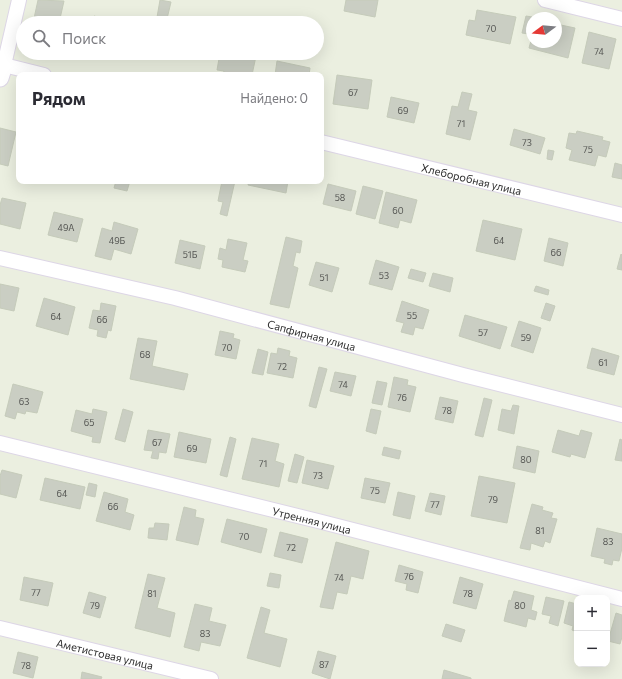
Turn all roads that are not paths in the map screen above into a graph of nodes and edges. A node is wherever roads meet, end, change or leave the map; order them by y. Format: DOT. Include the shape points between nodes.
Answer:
graph roads {
  1 [pos="19,0"];
  2 [pos="545,0"];
  3 [pos="622,19"];
  4 [pos="1,69"];
  5 [pos="22,72"];
  6 [pos="324,143"];
  7 [pos="622,215"];
  8 [pos="0,258"];
  9 [pos="622,415"];
  10 [pos="0,443"];
  11 [pos="622,599"];
  12 [pos="0,628"];
  13 [pos="211,679"];
  1 -- 4 [label="street"];
  2 -- 3 [label="street"];
  4 -- 5 [label="street"];
  6 -- 7 [label="street, Хлеборобная улица"];
  8 -- 9 [label="street, Сапфирная улица" via="175,298 463,376"];
  10 -- 11 [label="street, Утренняя улица"];
  12 -- 13 [label="street, Аметистовая улица"];
}
